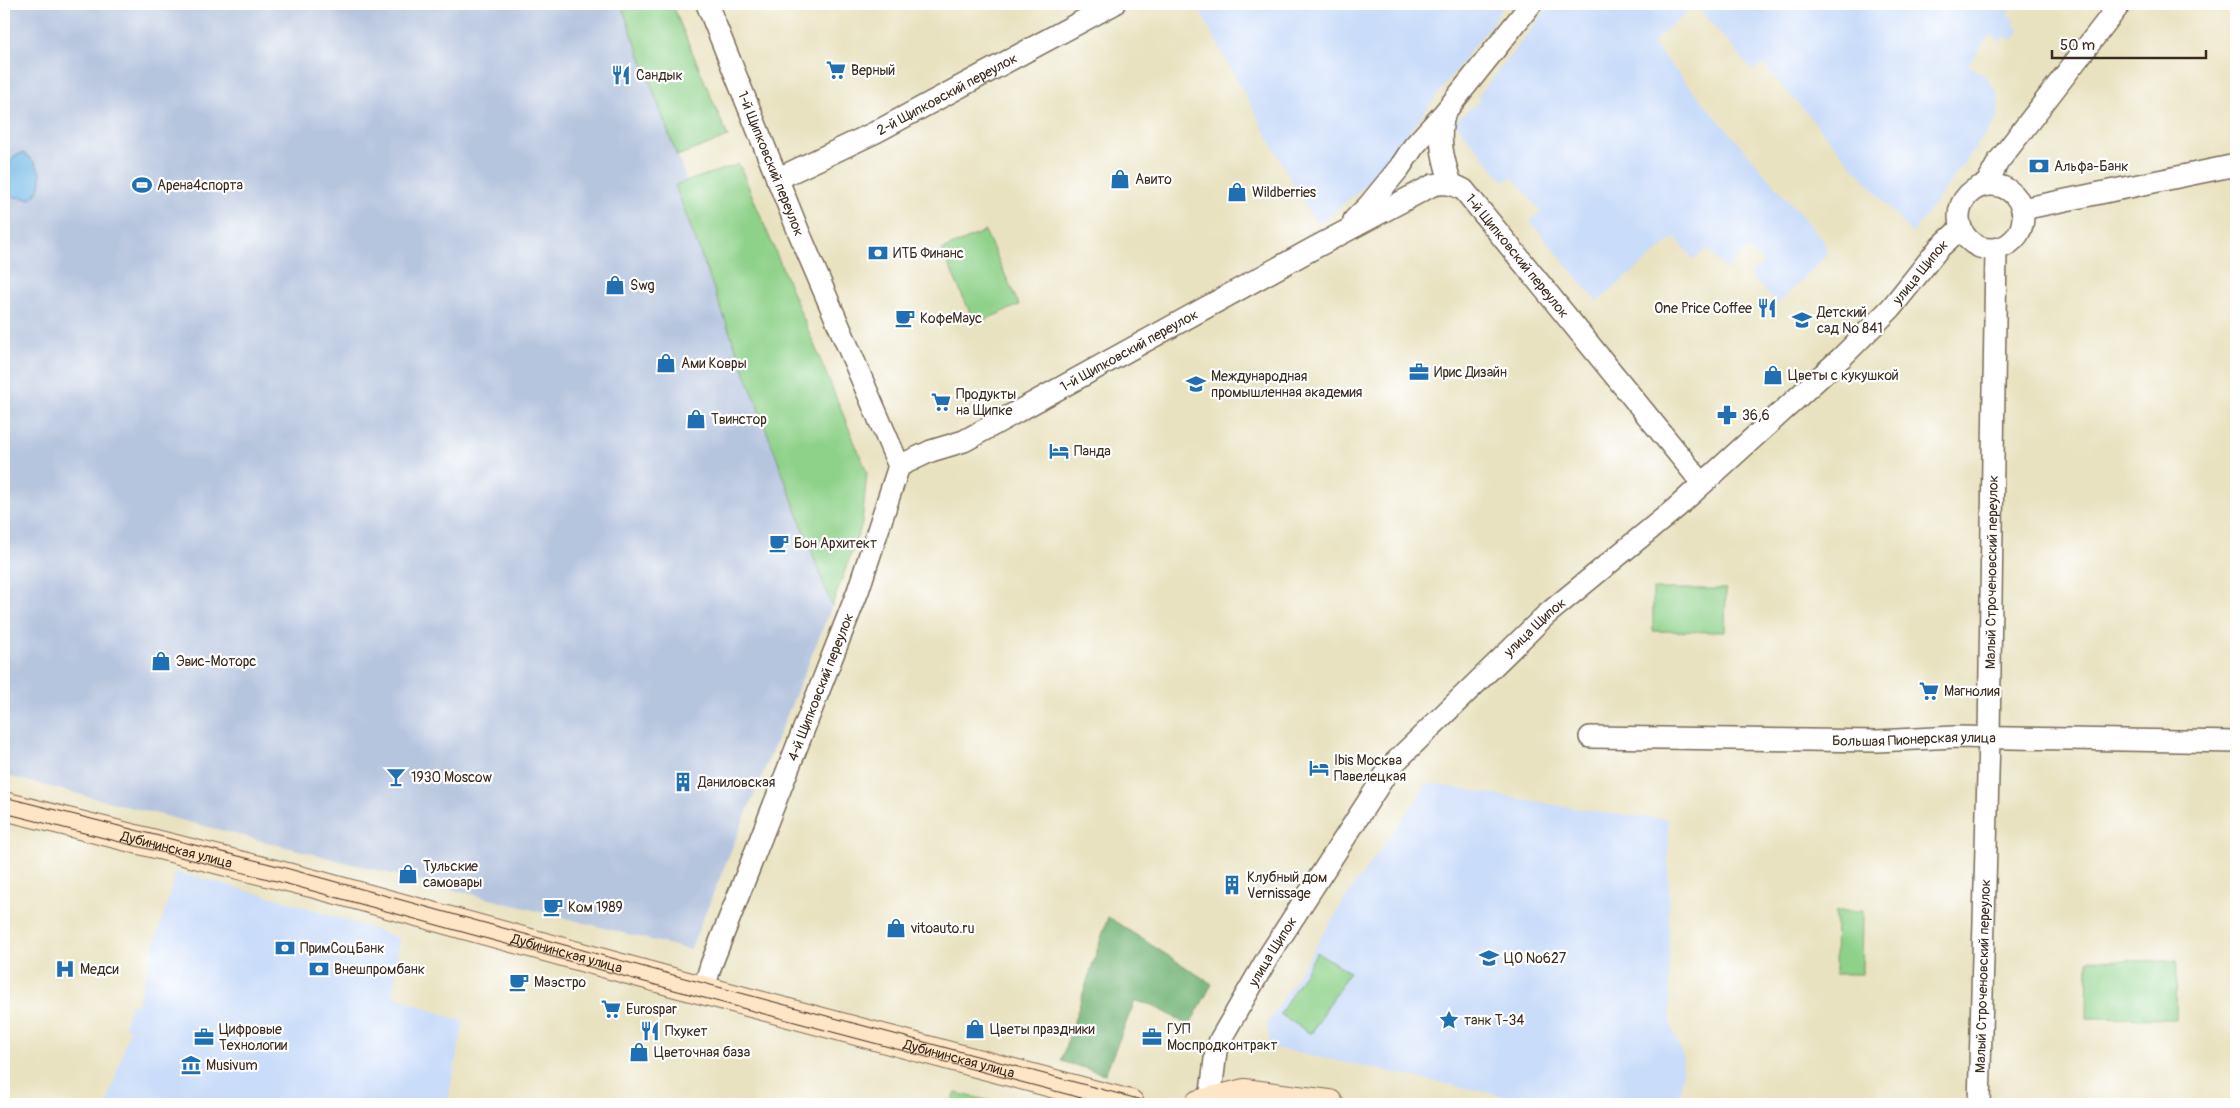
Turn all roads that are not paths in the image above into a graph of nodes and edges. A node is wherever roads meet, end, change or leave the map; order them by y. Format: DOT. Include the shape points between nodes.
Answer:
graph roads {
  1 [pos="707,4"];
  2 [pos="1114,4"];
  3 [pos="1531,4"];
  4 [pos="2120,4"];
  5 [pos="1445,112"];
  6 [pos="2236,165"];
  7 [pos="777,179"];
  8 [pos="1451,184"];
  9 [pos="1986,185"];
  10 [pos="2022,209"];
  11 [pos="1961,228"];
  12 [pos="1340,234"];
  13 [pos="1996,249"];
  14 [pos="899,466"];
  15 [pos="1702,483"];
  16 [pos="1590,737"];
  17 [pos="1989,738"];
  18 [pos="2236,742"];
  19 [pos="4,806"];
  20 [pos="703,991"];
  21 [pos="1204,1102"];
  22 [pos="1130,1104"];
  23 [pos="1329,1104"];
  24 [pos="1979,1104"];
  1 -- 7 [label="street, 1-й Щипковский переулок"];
  2 -- 7 [label="street, 2-й Щипковский переулок" via="876,132"];
  3 -- 5 [label="street"];
  4 -- 9 [label="street" via="1998,162"];
  5 -- 8 [label="street" via="1440,141"];
  5 -- 12 [label="street" via="1369,205"];
  6 -- 10 [label="street"];
  7 -- 14 [label="street, 1-й Щипковский переулок"];
  8 -- 12 [label="street, 1-й Щипковский переулок" via="1433,185"];
  8 -- 15 [label="street, 1-й Щипковский переулок" via="1464,190"];
  9 -- 10 [label="street" via="2005,188 2019,200"];
  9 -- 11 [label="street" via="1969,193 1963,200 1959,218"];
  10 -- 13 [label="street" via="2022,225 2015,239"];
  11 -- 13 [label="street" via="1975,244"];
  11 -- 15 [label="street, улица Щипок" via="1939,248 1873,327"];
  12 -- 14 [label="street, 1-й Щипковский переулок" via="964,440"];
  13 -- 17 [label="street, Малый Строченовский переулок"];
  14 -- 20 [label="street, 4-й Щипковский переулок" via="858,591"];
  15 -- 21 [label="street, улица Щипок" via="1546,615 1390,766 1268,957 1220,1040"];
  16 -- 17 [label="street, Большая Пионерская улица" via="1877,741"];
  17 -- 18 [label="street, Большая Пионерская улица"];
  17 -- 24 [label="street, Малый Строченовский переулок"];
  19 -- 20 [label="main road, Дубининская улица" via="314,884"];
  20 -- 22 [label="main road, Дубининская улица"];
  21 -- 23 [label="main road" via="1244,1093"];
}
